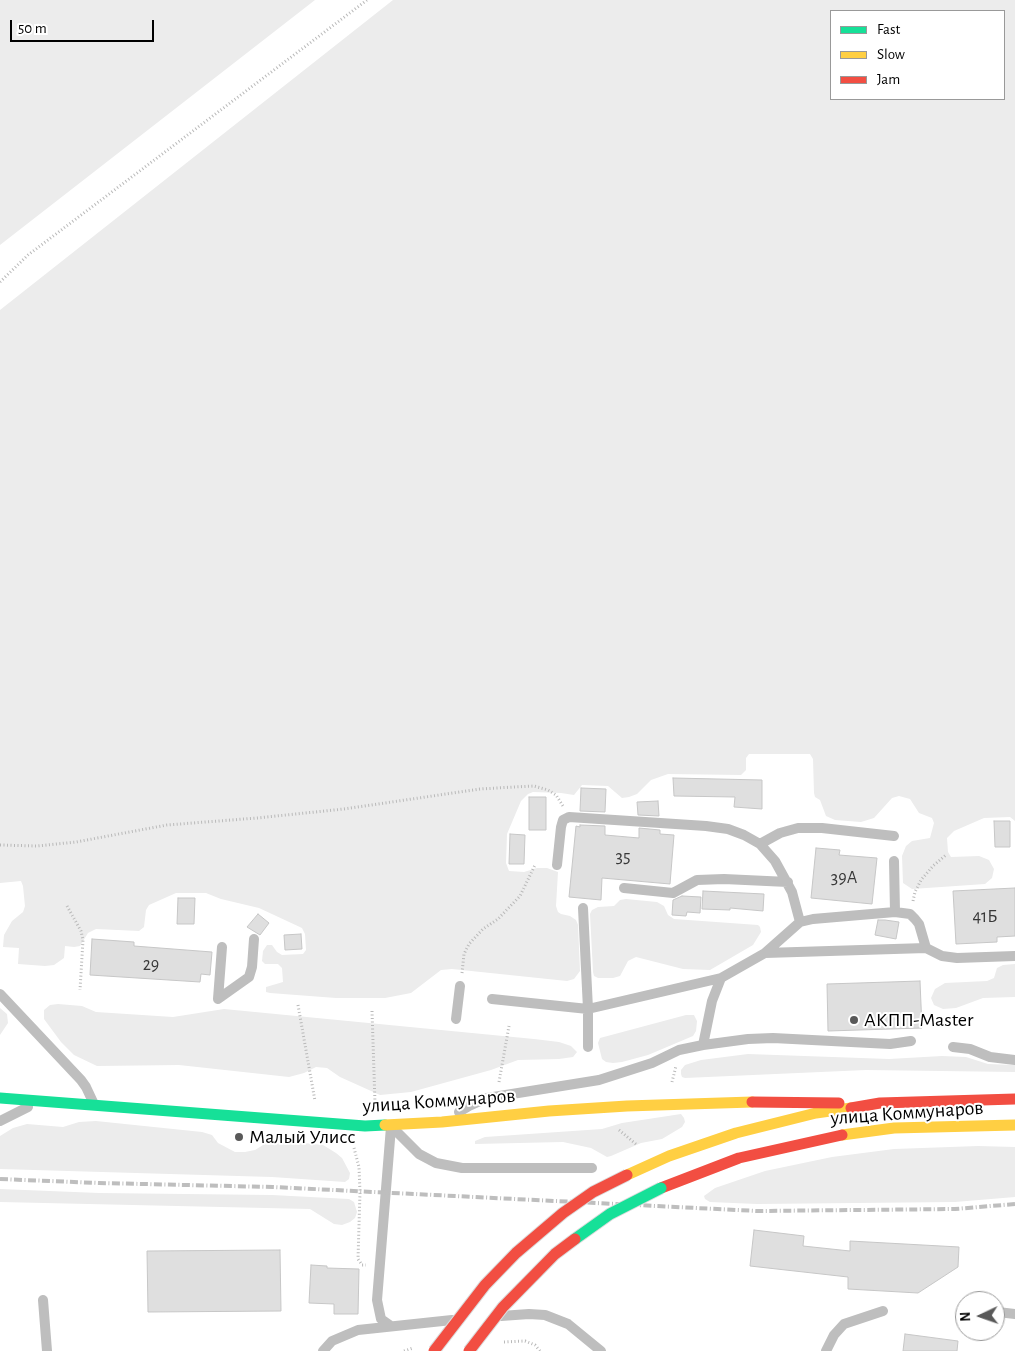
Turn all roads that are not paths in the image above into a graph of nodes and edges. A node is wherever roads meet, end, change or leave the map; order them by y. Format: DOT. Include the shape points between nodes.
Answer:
graph roads {
  1 [pos="894,836"];
  2 [pos="760,844"];
  3 [pos="894,861"];
  4 [pos="557,865"];
  5 [pos="788,882"];
  6 [pos="624,888"];
  7 [pos="584,908"];
  8 [pos="895,912"];
  9 [pos="800,922"];
  10 [pos="254,939"];
  11 [pos="222,947"];
  12 [pos="926,948"];
  13 [pos="765,953"];
  14 [pos="1015,956"];
  15 [pos="721,978"];
  16 [pos="460,986"];
  17 [pos="0,994"];
  18 [pos="492,999"];
  19 [pos="588,1009"];
  20 [pos="456,1019"];
  21 [pos="911,1041"];
  22 [pos="702,1045"];
  23 [pos="588,1047"];
  24 [pos="953,1047"];
  25 [pos="1015,1060"];
  26 [pos="0,1098"];
  27 [pos="1015,1099"];
  28 [pos="38,1101"];
  29 [pos="880,1103"];
  30 [pos="94,1105"];
  31 [pos="0,1121"];
  32 [pos="450,1121"];
  33 [pos="1015,1125"];
  34 [pos="391,1126"];
  35 [pos="592,1168"];
  36 [pos="43,1300"];
  37 [pos="883,1311"];
  38 [pos="392,1326"];
  39 [pos="47,1351"];
  40 [pos="323,1351"];
  41 [pos="434,1351"];
  42 [pos="469,1351"];
  43 [pos="601,1351"];
  44 [pos="826,1351"];
  1 -- 2 [label="lane" via="798,828"];
  2 -- 4 [label="lane" via="728,829 569,817 561,826"];
  2 -- 5 [label="lane"];
  3 -- 8 [label="lane"];
  5 -- 6 [label="lane" via="697,880 673,893"];
  5 -- 9 [label="lane"];
  7 -- 19 [label="lane"];
  8 -- 9 [label="lane"];
  8 -- 12 [label="lane" via="910,914 919,924"];
  9 -- 13 [label="lane"];
  10 -- 11 [label="lane" via="249,977 218,999"];
  12 -- 13 [label="lane"];
  12 -- 14 [label="lane" via="942,956 957,958"];
  13 -- 15 [label="lane"];
  15 -- 19 [label="lane"];
  15 -- 22 [label="lane"];
  16 -- 20 [label="lane"];
  17 -- 30 [label="lane" via="81,1080"];
  18 -- 19 [label="lane"];
  19 -- 23 [label="lane"];
  21 -- 22 [label="lane" via="890,1044 774,1038"];
  22 -- 32 [label="lane" via="598,1080 487,1098 468,1106"];
  24 -- 25 [label="lane"];
  26 -- 28 [label="main road, улица Коммунаров"];
  27 -- 29 [label="main road"];
  28 -- 30 [label="main road, улица Коммунаров"];
  28 -- 31 [label="lane"];
  29 -- 32 [label="main road, улица Коммунаров" via="705,1108 667,1104"];
  29 -- 41 [label="main road, bridge" via="816,1113 707,1138 593,1192 516,1253 485,1285"];
  30 -- 34 [label="main road, улица Коммунаров"];
  32 -- 34 [label="main road, улица Коммунаров"];
  33 -- 42 [label="main road, улица Коммунаров, bridge" via="894,1128 832,1136 739,1158 661,1188 610,1214 555,1254 503,1307"];
  34 -- 35 [label="lane" via="419,1154 436,1163 462,1168"];
  34 -- 38 [label="lane" via="377,1300 380,1319"];
  36 -- 39 [label="lane"];
  37 -- 44 [label="lane" via="844,1324"];
  38 -- 40 [label="lane" via="358,1330 332,1341"];
  38 -- 43 [label="lane" via="545,1315 568,1324"];
}
